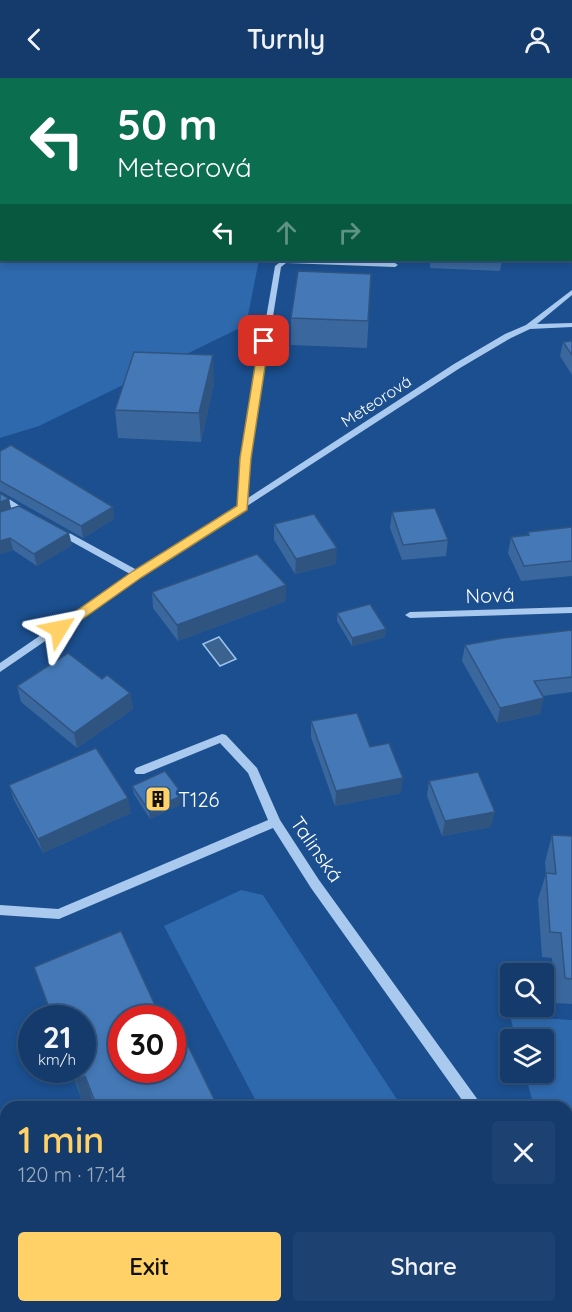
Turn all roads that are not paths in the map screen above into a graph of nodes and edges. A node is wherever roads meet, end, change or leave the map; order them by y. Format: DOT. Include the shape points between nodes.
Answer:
graph roads {
  1 [pos="395,265"];
  2 [pos="572,292"];
  3 [pos="572,325"];
  4 [pos="529,327"];
  5 [pos="0,496"];
  6 [pos="243,507"];
  7 [pos="24,512"];
  8 [pos="8,517"];
  9 [pos="33,517"];
  10 [pos="52,527"];
  11 [pos="137,574"];
  12 [pos="572,610"];
  13 [pos="410,615"];
  14 [pos="0,668"];
  15 [pos="140,771"];
  16 [pos="275,822"];
  17 [pos="0,910"];
  18 [pos="472,1101"];
  1 -- 6 [label="street" via="285,261 278,266 249,437"];
  2 -- 4 [label="street, Meteorová"];
  3 -- 4 [label="street, Meteorová"];
  4 -- 6 [label="street, Meteorová" via="457,366"];
  5 -- 7 [label="street"];
  6 -- 11 [label="street, Meteorová"];
  7 -- 8 [label="street"];
  7 -- 9 [label="street"];
  10 -- 11 [label="street"];
  11 -- 14 [label="street, Meteorová"];
  12 -- 13 [label="street, Nová"];
  15 -- 16 [label="street" via="222,738 254,771"];
  16 -- 17 [label="street, Talinská" via="59,914"];
  16 -- 18 [label="street, Talinská" via="315,884"];
}
